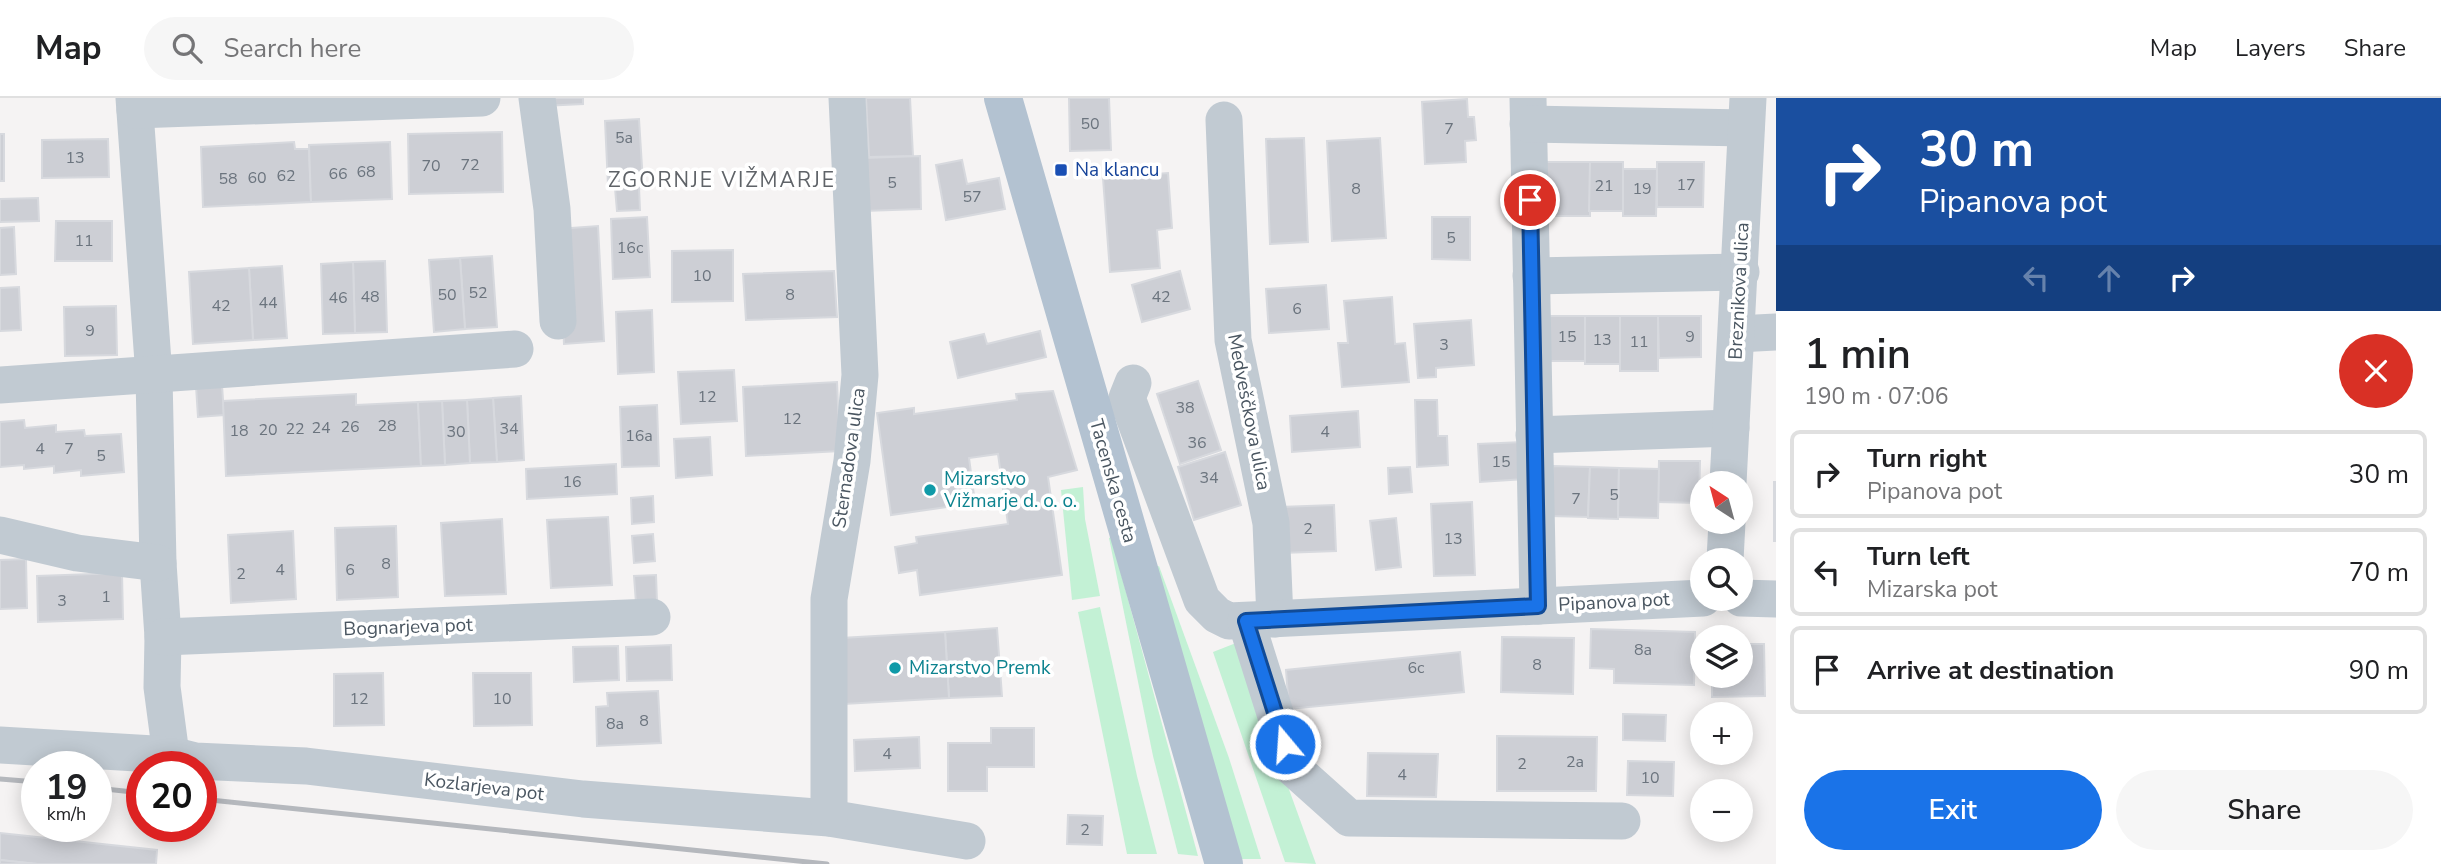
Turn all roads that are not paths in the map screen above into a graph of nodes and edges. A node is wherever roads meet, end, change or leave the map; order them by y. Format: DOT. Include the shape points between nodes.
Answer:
graph roads {
  1 [pos="482,98"];
  2 [pos="537,98"];
  3 [pos="847,98"];
  4 [pos="1003,98"];
  5 [pos="135,104"];
  6 [pos="1528,111"];
  7 [pos="1747,113"];
  8 [pos="1224,120"];
  9 [pos="1741,272"];
  10 [pos="1531,276"];
  11 [pos="558,321"];
  12 [pos="1776,332"];
  13 [pos="1737,334"];
  14 [pos="514,349"];
  15 [pos="154,376"];
  16 [pos="1133,383"];
  17 [pos="0,385"];
  18 [pos="1731,428"];
  19 [pos="1534,435"];
  20 [pos="1729,471"];
  21 [pos="0,535"];
  22 [pos="158,563"];
  23 [pos="1753,598"];
  24 [pos="1690,599"];
  25 [pos="1776,599"];
  26 [pos="1538,606"];
  27 [pos="652,617"];
  28 [pos="1260,620"];
  29 [pos="163,637"];
  30 [pos="0,745"];
  31 [pos="171,751"];
  32 [pos="126,752"];
  33 [pos="217,762"];
  34 [pos="829,818"];
  35 [pos="1622,821"];
  36 [pos="967,841"];
  37 [pos="1224,864"];
  1 -- 5 [label="street"];
  2 -- 11 [label="street" via="552,209"];
  3 -- 34 [label="street, Sternadova ulica" via="860,375 852,461 829,599"];
  4 -- 37 [label="main road, Tacenska cesta"];
  5 -- 15 [label="street"];
  6 -- 7 [label="street"];
  6 -- 10 [label="street"];
  7 -- 9 [label="street, Breznikova ulica"];
  8 -- 28 [label="street, Medveščkova ulica" via="1233,340 1271,523"];
  9 -- 10 [label="street"];
  9 -- 13 [label="street, Breznikova ulica"];
  10 -- 19 [label="street"];
  12 -- 13 [label="street"];
  13 -- 18 [label="street, Breznikova ulica"];
  14 -- 15 [label="street"];
  15 -- 17 [label="street"];
  15 -- 22 [label="street"];
  16 -- 28 [label="street, Pipanova pot" via="1128,398 1202,600 1229,621"];
  18 -- 19 [label="street"];
  18 -- 20 [label="street, Breznikova ulica"];
  19 -- 26 [label="street"];
  21 -- 22 [label="street" via="77,553"];
  22 -- 29 [label="street"];
  23 -- 25 [label="street"];
  24 -- 26 [label="street, Pipanova pot"];
  26 -- 28 [label="street, Pipanova pot"];
  27 -- 29 [label="street, Bognarjeva pot"];
  28 -- 35 [label="street, Medveščkova ulica" via="1292,767 1349,818"];
  29 -- 31 [label="street"];
  30 -- 32 [label="street, Kozlarjeva pot"];
  33 -- 34 [label="street, Kozlarjeva pot" via="306,766 583,799"];
  34 -- 36 [label="street, Kozlarjeva pot"];
}
